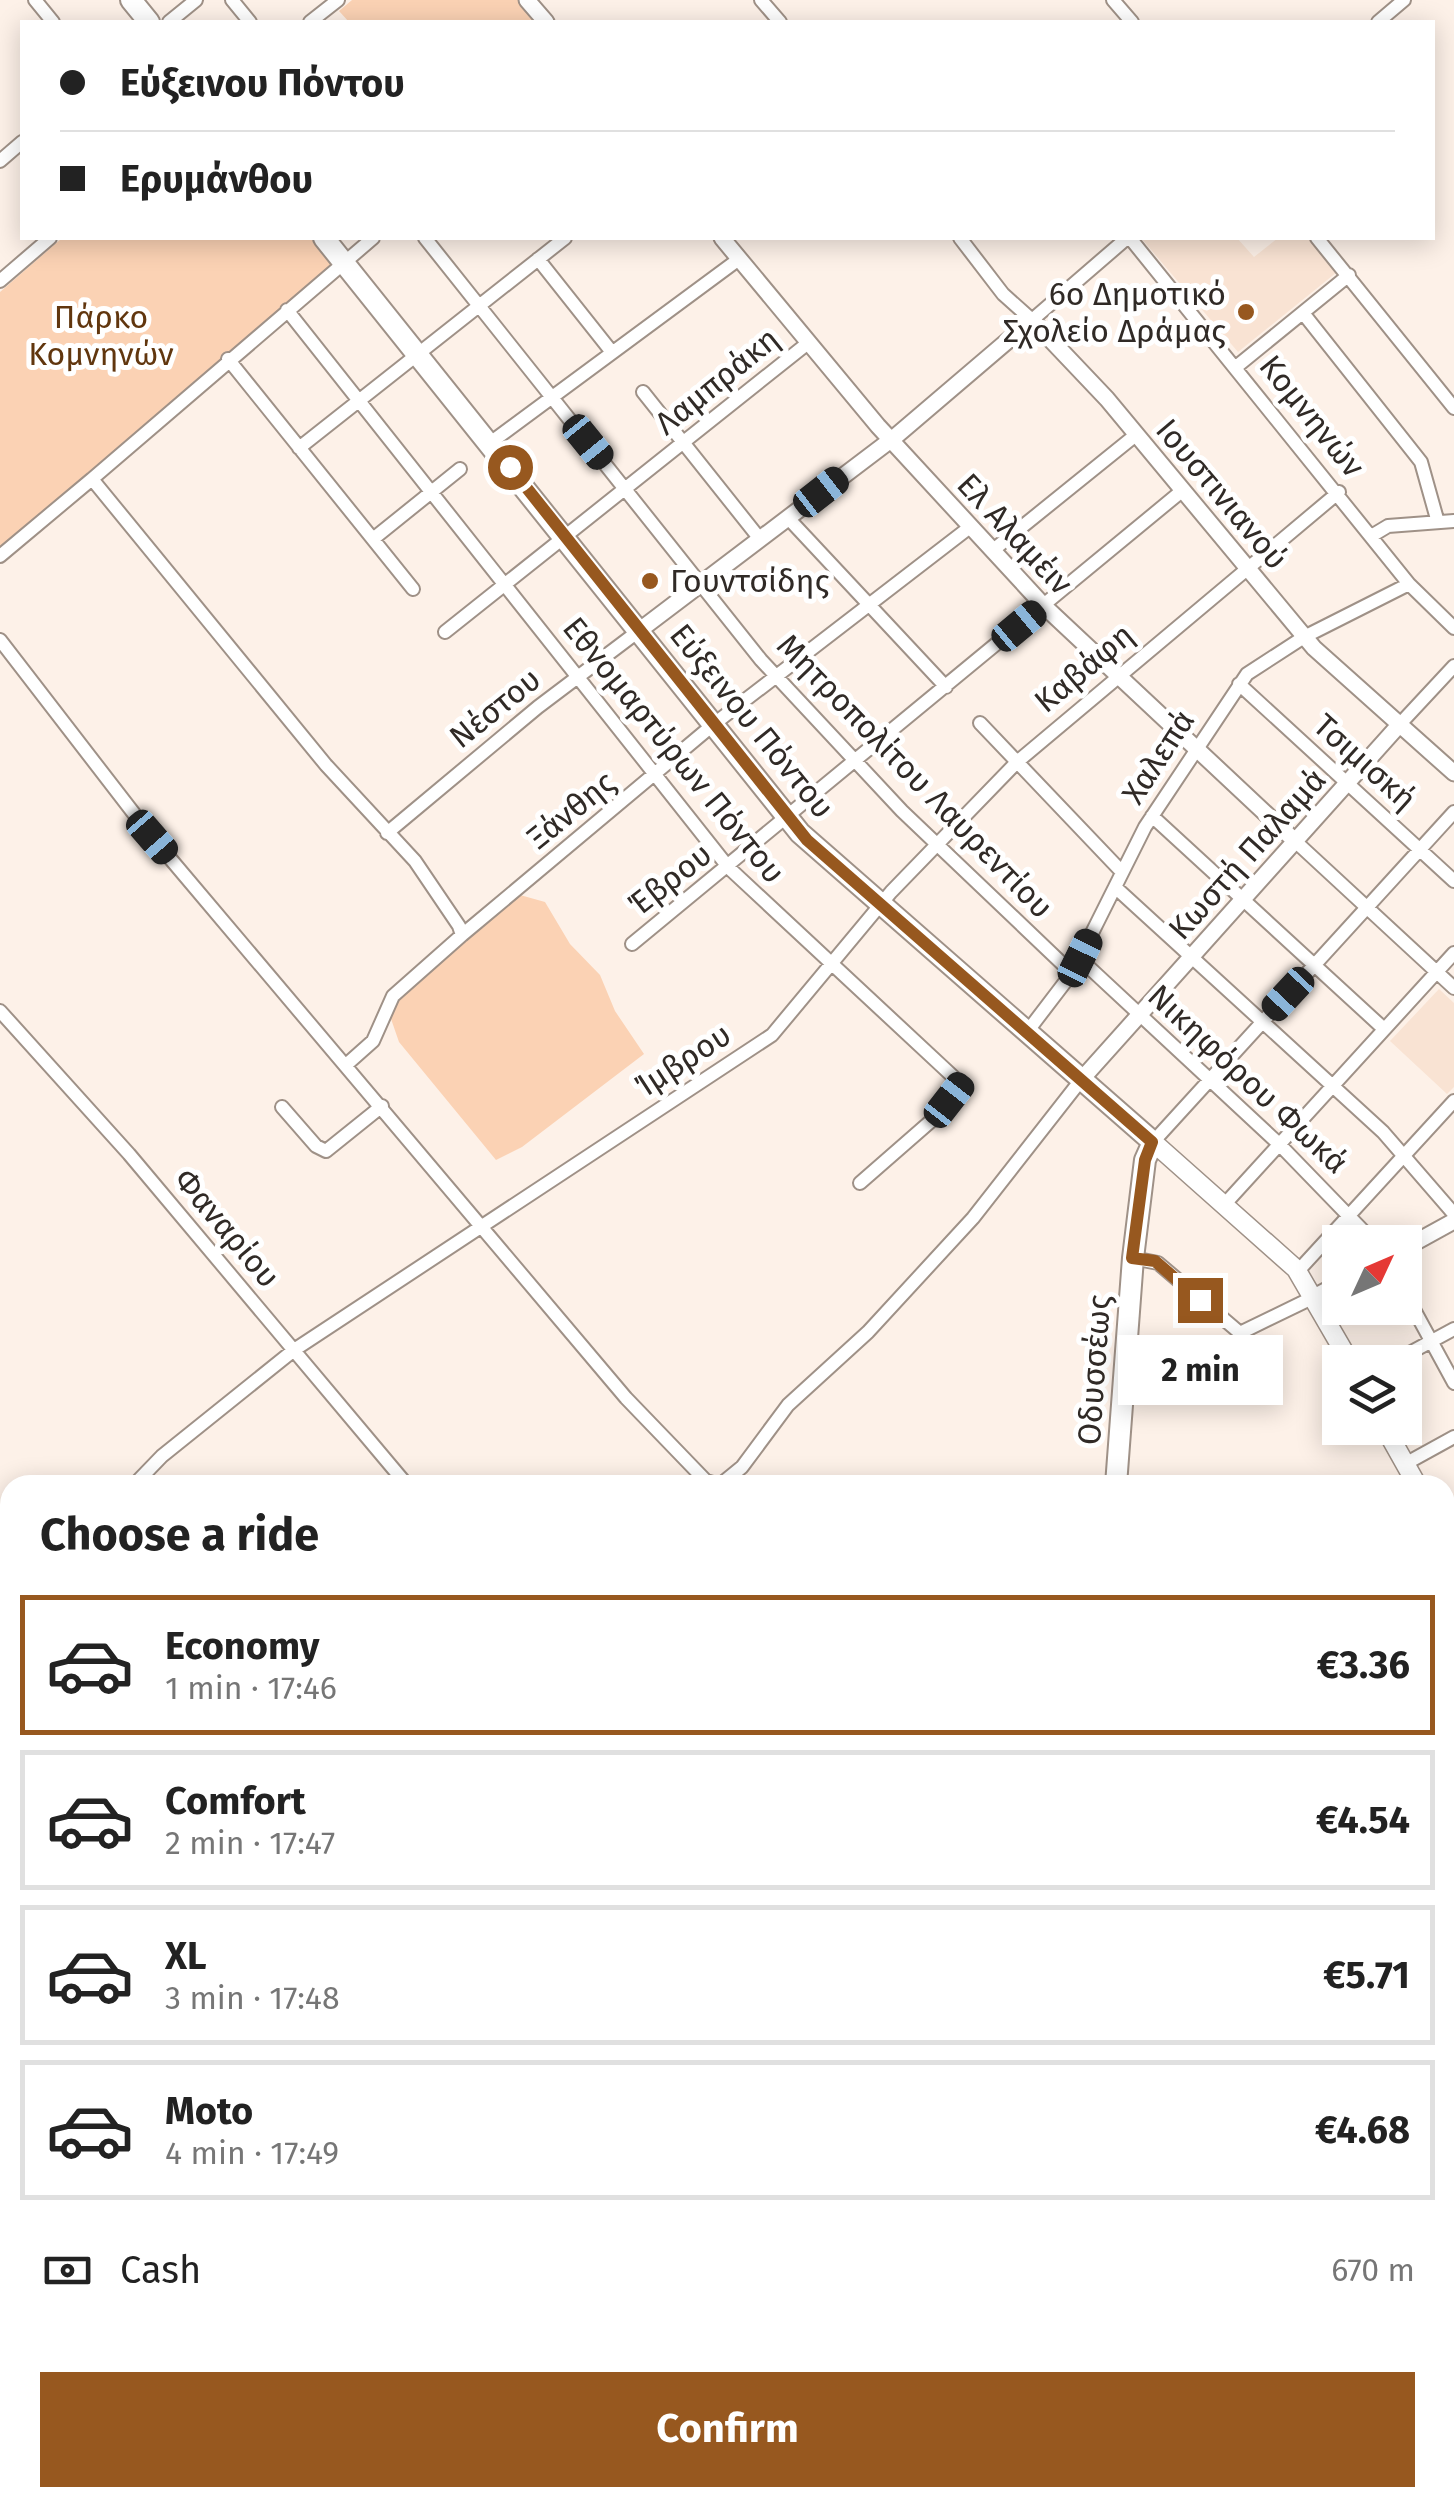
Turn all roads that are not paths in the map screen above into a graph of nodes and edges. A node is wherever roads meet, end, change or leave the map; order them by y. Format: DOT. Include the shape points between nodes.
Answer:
graph roads {
  1 [pos="34,0"];
  2 [pos="131,0"];
  3 [pos="196,0"];
  4 [pos="232,0"];
  5 [pos="526,0"];
  6 [pos="761,0"];
  7 [pos="1112,0"];
  8 [pos="1404,0"];
  9 [pos="334,1"];
  10 [pos="51,20"];
  11 [pos="147,20"];
  12 [pos="171,20"];
  13 [pos="248,20"];
  14 [pos="312,20"];
  15 [pos="544,20"];
  16 [pos="778,20"];
  17 [pos="1130,20"];
  18 [pos="1380,20"];
  19 [pos="20,144"];
  20 [pos="0,161"];
  21 [pos="48,240"];
  22 [pos="326,240"];
  23 [pos="371,240"];
  24 [pos="427,240"];
  25 [pos="562,240"];
  26 [pos="724,240"];
  27 [pos="962,240"];
  28 [pos="1126,240"];
  29 [pos="1130,240"];
  30 [pos="1319,240"];
  31 [pos="538,259"];
  32 [pos="739,259"];
  33 [pos="344,262"];
  34 [pos="1349,275"];
  35 [pos="0,282"];
  36 [pos="480,306"];
  37 [pos="287,310"];
  38 [pos="1303,313"];
  39 [pos="1032,320"];
  40 [pos="808,343"];
  41 [pos="611,352"];
  42 [pos="418,355"];
  43 [pos="228,360"];
  44 [pos="1236,367"];
  45 [pos="643,392"];
  46 [pos="551,395"];
  47 [pos="360,401"];
  48 [pos="1454,408"];
  49 [pos="1136,434"];
  50 [pos="890,440"];
  51 [pos="684,443"];
  52 [pos="490,444"];
  53 [pos="299,448"];
  54 [pos="460,470"];
  55 [pos="92,479"];
  56 [pos="626,489"];
  57 [pos="1183,490"];
  58 [pos="431,492"];
  59 [pos="1339,492"];
  60 [pos="788,518"];
  61 [pos="1437,519"];
  62 [pos="1454,520"];
  63 [pos="970,527"];
  64 [pos="1373,535"];
  65 [pos="566,537"];
  66 [pos="372,539"];
  67 [pos="760,539"];
  68 [pos="992,551"];
  69 [pos="0,556"];
  70 [pos="1247,566"];
  71 [pos="504,584"];
  72 [pos="1409,584"];
  73 [pos="700,585"];
  74 [pos="413,589"];
  75 [pos="868,605"];
  76 [pos="1044,606"];
  77 [pos="1454,628"];
  78 [pos="640,630"];
  79 [pos="445,632"];
  80 [pos="1304,637"];
  81 [pos="0,640"];
  82 [pos="1454,666"];
  83 [pos="578,676"];
  84 [pos="776,676"];
  85 [pos="1116,676"];
  86 [pos="1239,684"];
  87 [pos="946,687"];
  88 [pos="980,723"];
  89 [pos="714,724"];
  90 [pos="1400,724"];
  91 [pos="1194,749"];
  92 [pos="1017,762"];
  93 [pos="856,763"];
  94 [pos="1454,773"];
  95 [pos="656,776"];
  96 [pos="1347,784"];
  97 [pos="1454,812"];
  98 [pos="1152,816"];
  99 [pos="789,819"];
  100 [pos="387,833"];
  101 [pos="1295,841"];
  102 [pos="937,844"];
  103 [pos="1420,850"];
  104 [pos="729,868"];
  105 [pos="1122,872"];
  106 [pos="1454,880"];
  107 [pos="1114,886"];
  108 [pos="1243,900"];
  109 [pos="881,904"];
  110 [pos="1367,908"];
  111 [pos="462,935"];
  112 [pos="632,944"];
  113 [pos="1454,953"];
  114 [pos="1191,957"];
  115 [pos="1080,958"];
  116 [pos="830,965"];
  117 [pos="1314,965"];
  118 [pos="1437,972"];
  119 [pos="1072,974"];
  120 [pos="1454,988"];
  121 [pos="0,1011"];
  122 [pos="1140,1014"];
  123 [pos="1262,1022"];
  124 [pos="1384,1029"];
  125 [pos="1027,1032"];
  126 [pos="346,1065"];
  127 [pos="1081,1080"];
  128 [pos="1210,1080"];
  129 [pos="1332,1086"];
  130 [pos="1454,1101"];
  131 [pos="382,1106"];
  132 [pos="282,1108"];
  133 [pos="1152,1142"];
  134 [pos="1279,1144"];
  135 [pos="1405,1154"];
  136 [pos="860,1183"];
  137 [pos="1224,1204"];
  138 [pos="1350,1214"];
  139 [pos="1454,1217"];
  140 [pos="481,1225"];
  141 [pos="1359,1225"];
  142 [pos="1422,1237"];
  143 [pos="1132,1258"];
  144 [pos="1298,1271"];
  145 [pos="1322,1293"];
  146 [pos="1314,1297"];
  147 [pos="1422,1325"];
  148 [pos="1454,1330"];
  149 [pos="1431,1342"];
  150 [pos="1341,1345"];
  151 [pos="1422,1347"];
  152 [pos="294,1350"];
  153 [pos="1454,1383"];
  154 [pos="1454,1438"];
  155 [pos="1394,1445"];
  156 [pos="1405,1464"];
  157 [pos="144,1475"];
  158 [pos="399,1475"];
  159 [pos="700,1475"];
  160 [pos="733,1475"];
  161 [pos="1117,1475"];
  162 [pos="1411,1475"];
  1 -- 10 [label="street"];
  2 -- 11 [label="main road"];
  3 -- 12 [label="street"];
  4 -- 13 [label="street"];
  5 -- 15 [label="street"];
  6 -- 16 [label="street"];
  7 -- 17 [label="street"];
  8 -- 18 [label="street"];
  9 -- 14 [label="street"];
  19 -- 20 [label="street"];
  21 -- 35 [label="street"];
  22 -- 33 [label="main road, Εύξεινου Πόντου"];
  23 -- 33 [label="street"];
  24 -- 36 [label="street, Μητροπολίτου Λαυρεντίου"];
  25 -- 31 [label="street"];
  26 -- 32 [label="street, Ελ Αλαμέιν"];
  27 -- 39 [label="street, Ιουστινιανού"];
  28 -- 39 [label="street"];
  29 -- 44 [label="street, Κομνηνών"];
  30 -- 34 [label="street"];
  31 -- 36 [label="street"];
  31 -- 41 [label="street"];
  32 -- 40 [label="street, Ελ Αλαμέιν"];
  32 -- 41 [label="street"];
  33 -- 37 [label="street"];
  33 -- 42 [label="main road, Εύξεινου Πόντου"];
  34 -- 38 [label="street"];
  34 -- 48 [label="street"];
  36 -- 42 [label="street"];
  36 -- 46 [label="street, Μητροπολίτου Λαυρεντίου"];
  37 -- 43 [label="street"];
  37 -- 47 [label="street, Εθνομαρτύρων Πόντου"];
  38 -- 44 [label="street"];
  38 -- 61 [label="street" via="1423,465"];
  39 -- 49 [label="street, Ιουστινιανού"];
  39 -- 50 [label="street"];
  40 -- 50 [label="street, Ελ Αλαμέιν"];
  40 -- 51 [label="street, Λαμπράκη"];
  41 -- 46 [label="street"];
  42 -- 47 [label="street"];
  42 -- 52 [label="main road, Εύξεινου Πόντου"];
  43 -- 53 [label="street"];
  43 -- 55 [label="street"];
  44 -- 59 [label="street, Κομνηνών"];
  45 -- 51 [label="street"];
  46 -- 52 [label="street"];
  46 -- 56 [label="street, Μητροπολίτου Λαυρεντίου"];
  47 -- 53 [label="street"];
  47 -- 58 [label="street, Εθνομαρτύρων Πόντου"];
  49 -- 57 [label="street, Ιουστινιανού"];
  49 -- 68 [label="street"];
  50 -- 60 [label="street"];
  50 -- 63 [label="street, Ελ Αλαμέιν"];
  51 -- 56 [label="street, Λαμπράκη"];
  51 -- 67 [label="street"];
  52 -- 65 [label="main road, Εύξεινου Πόντου"];
  53 -- 66 [label="street"];
  54 -- 58 [label="street"];
  55 -- 69 [label="street"];
  55 -- 100 [label="street"];
  56 -- 65 [label="street, Λαμπράκη"];
  56 -- 73 [label="street, Μητροπολίτου Λαυρεντίου"];
  57 -- 70 [label="street, Ιουστινιανού"];
  57 -- 76 [label="street, Έβρου"];
  58 -- 66 [label="street"];
  58 -- 71 [label="street, Εθνομαρτύρων Πόντου"];
  59 -- 64 [label="street, Κομνηνών"];
  59 -- 70 [label="street, Καβάφη"];
  60 -- 67 [label="street"];
  60 -- 75 [label="street"];
  61 -- 62 [label="street"];
  61 -- 64 [label="street" via="1388,526"];
  63 -- 68 [label="street, Ελ Αλαμέιν"];
  63 -- 75 [label="street, Ξάνθης"];
  64 -- 72 [label="street, Κομνηνών"];
  65 -- 71 [label="street, Λαμπράκη"];
  65 -- 78 [label="main road, Εύξεινου Πόντου"];
  66 -- 74 [label="street"];
  67 -- 73 [label="street"];
  68 -- 76 [label="street, Ελ Αλαμέιν"];
  70 -- 80 [label="street, Ιουστινιανού"];
  70 -- 85 [label="street, Καβάφη"];
  71 -- 79 [label="street, Λαμπράκη"];
  71 -- 83 [label="street, Εθνομαρτύρων Πόντου"];
  72 -- 77 [label="street, Κομνηνών"];
  72 -- 80 [label="street, Χαλεπά"];
  73 -- 78 [label="street"];
  73 -- 84 [label="street, Μητροπολίτου Λαυρεντίου"];
  75 -- 84 [label="street, Ξάνθης"];
  75 -- 87 [label="street"];
  76 -- 85 [label="street, Ελ Αλαμέιν"];
  76 -- 87 [label="street, Έβρου"];
  78 -- 83 [label="street, Νέστου"];
  78 -- 89 [label="main road, Εύξεινου Πόντου"];
  80 -- 86 [label="street, Χαλεπά" via="1262,661"];
  80 -- 90 [label="street, Ιουστινιανού"];
  81 -- 126 [label="street" via="152,837"];
  82 -- 90 [label="street, Κωστή Παλαμά"];
  83 -- 95 [label="street, Εθνομαρτύρων Πόντου"];
  83 -- 100 [label="street, Νέστου"];
  84 -- 89 [label="street, Ξάνθης"];
  84 -- 93 [label="street, Μητροπολίτου Λαυρεντίου"];
  85 -- 91 [label="street, Ελ Αλαμέιν"];
  85 -- 92 [label="street, Καβάφη"];
  86 -- 91 [label="street, Χαλεπά"];
  86 -- 96 [label="street, Τσιμισκή"];
  87 -- 93 [label="street, Έβρου"];
  88 -- 92 [label="street"];
  89 -- 95 [label="street, Ξάνθης"];
  89 -- 99 [label="main road, Εύξεινου Πόντου"];
  90 -- 94 [label="street, Ιουστινιανού"];
  90 -- 96 [label="street, Κωστή Παλαμά"];
  91 -- 98 [label="street, Χαλεπά"];
  91 -- 101 [label="street, Ελ Αλαμέιν"];
  92 -- 102 [label="street, Καβάφη"];
  92 -- 105 [label="street"];
  93 -- 99 [label="street, Έβρου"];
  93 -- 102 [label="street, Μητροπολίτου Λαυρεντίου"];
  95 -- 104 [label="street, Εθνομαρτύρων Πόντου"];
  95 -- 111 [label="street, Ξάνθης"];
  96 -- 101 [label="street, Κωστή Παλαμά"];
  96 -- 103 [label="street, Τσιμισκή"];
  97 -- 103 [label="street"];
  98 -- 105 [label="street, Χαλεπά"];
  98 -- 108 [label="street"];
  99 -- 104 [label="street, Έβρου"];
  99 -- 109 [label="main road, Εύξεινου Πόντου"];
  100 -- 111 [label="street" via="415,861"];
  101 -- 108 [label="street, Κωστή Παλαμά"];
  101 -- 110 [label="street"];
  102 -- 109 [label="street, Καβάφη"];
  102 -- 119 [label="street, Μητροπολίτου Λαυρεντίου"];
  103 -- 106 [label="street, Τσιμισκή"];
  103 -- 110 [label="street"];
  104 -- 112 [label="street, Έβρου"];
  104 -- 116 [label="street, Εθνομαρτύρων Πόντου"];
  105 -- 107 [label="street, Χαλεπά"];
  107 -- 114 [label="street"];
  107 -- 115 [label="street, Χαλεπά"];
  108 -- 114 [label="street, Κωστή Παλαμά"];
  108 -- 117 [label="street"];
  109 -- 116 [label="street, Ίμβρου"];
  109 -- 125 [label="main road, Εύξεινου Πόντου"];
  110 -- 117 [label="street"];
  110 -- 118 [label="street"];
  111 -- 126 [label="street, Ξάνθης" via="393,996 373,1042"];
  113 -- 118 [label="street"];
  114 -- 122 [label="street, Κωστή Παλαμά"];
  114 -- 123 [label="street"];
  115 -- 119 [label="street, Χαλεπά"];
  115 -- 122 [label="street, Νικηφόρου Φωκά"];
  116 -- 136 [label="street, Εθνομαρτύρων Πόντου" via="962,1084"];
  116 -- 140 [label="street, Ίμβρου" via="772,1035"];
  117 -- 123 [label="street"];
  117 -- 124 [label="street"];
  118 -- 120 [label="street"];
  118 -- 124 [label="street"];
  119 -- 125 [label="street, Χαλεπά"];
  121 -- 152 [label="street, Φαναρίου"];
  122 -- 127 [label="street, Κωστή Παλαμά"];
  122 -- 128 [label="street, Νικηφόρου Φωκά"];
  123 -- 128 [label="street"];
  123 -- 129 [label="street"];
  124 -- 129 [label="street"];
  125 -- 127 [label="main road, Εύξεινου Πόντου"];
  126 -- 131 [label="street"];
  127 -- 133 [label="main road, Εύξεινου Πόντου"];
  127 -- 160 [label="street" via="973,1218 868,1332 788,1404"];
  128 -- 133 [label="street"];
  128 -- 134 [label="street, Νικηφόρου Φωκά"];
  129 -- 134 [label="street"];
  129 -- 135 [label="street"];
  130 -- 135 [label="street"];
  131 -- 132 [label="street" via="326,1151"];
  131 -- 140 [label="street"];
  133 -- 137 [label="main road"];
  133 -- 143 [label="main road, Οδυσσέως"];
  134 -- 137 [label="street"];
  134 -- 138 [label="street, Νικηφόρου Φωκά"];
  135 -- 138 [label="street"];
  135 -- 139 [label="street"];
  137 -- 144 [label="main road"];
  138 -- 141 [label="street, Νικηφόρου Φωκά"];
  138 -- 144 [label="street"];
  139 -- 142 [label="street"];
  140 -- 152 [label="street, Ίμβρου"];
  140 -- 159 [label="street" via="626,1398"];
  143 -- 146 [label="street" via="1155,1261 1240,1333"];
  143 -- 161 [label="main road, Οδυσσέως"];
  144 -- 146 [label="main road"];
  145 -- 146 [label="street"];
  146 -- 150 [label="main road"];
  147 -- 149 [label="street"];
  148 -- 149 [label="street"];
  149 -- 151 [label="street"];
  149 -- 153 [label="street"];
  152 -- 157 [label="street, Ίμβρου"];
  152 -- 158 [label="street, Φαναρίου"];
  154 -- 156 [label="street"];
  155 -- 156 [label="main road"];
  156 -- 162 [label="main road"];
}
